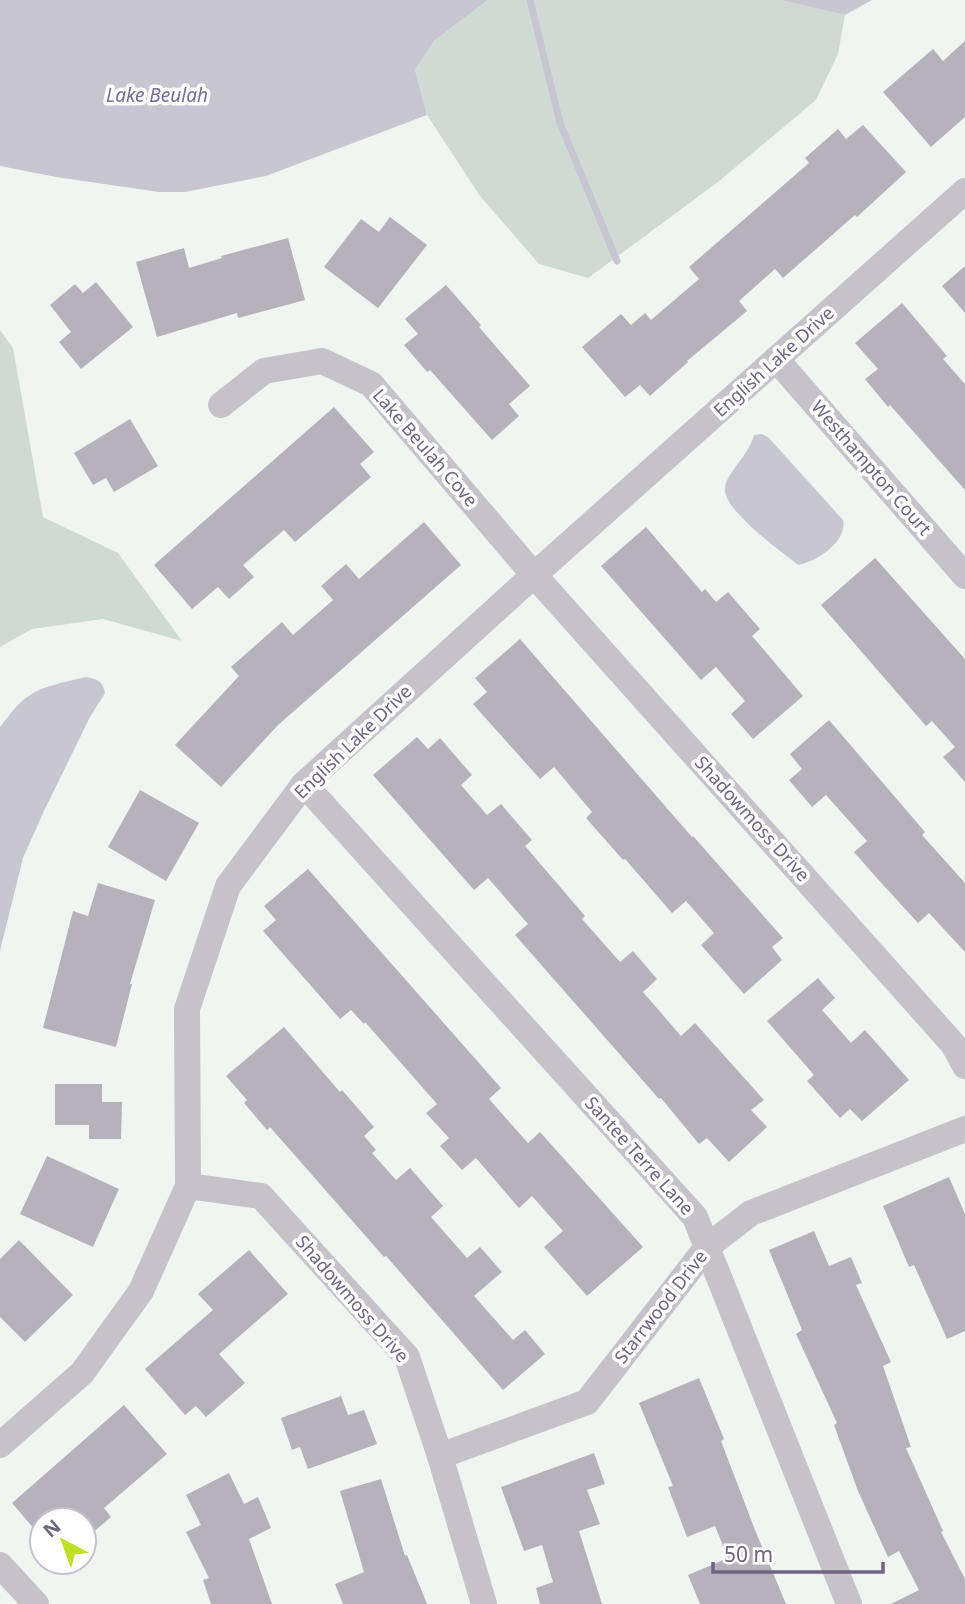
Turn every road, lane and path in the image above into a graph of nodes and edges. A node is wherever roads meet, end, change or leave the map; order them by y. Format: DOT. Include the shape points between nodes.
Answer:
graph roads {
  1 [pos="965,191"];
  2 [pos="776,359"];
  3 [pos="221,405"];
  4 [pos="534,575"];
  5 [pos="965,576"];
  6 [pos="304,784"];
  7 [pos="965,1066"];
  8 [pos="965,1129"];
  9 [pos="188,1186"];
  10 [pos="707,1247"];
  11 [pos="0,1445"];
  12 [pos="440,1456"];
  13 [pos="0,1565"];
  14 [pos="36,1604"];
  15 [pos="484,1604"];
  16 [pos="849,1604"];
  1 -- 2 [label="street, English Lake Drive"];
  2 -- 4 [label="street, English Lake Drive"];
  2 -- 5 [label="street, Westhampton Court"];
  3 -- 4 [label="street, Lake Beulah Cove" via="264,371 322,362 371,384"];
  4 -- 6 [label="street, English Lake Drive"];
  4 -- 7 [label="street, Shadowmoss Drive" via="953,1044"];
  6 -- 9 [label="street, English Lake Drive" via="228,886 187,1009"];
  6 -- 10 [label="street, Santee Terre Lane" via="695,1217"];
  8 -- 10 [label="street, Starrwood Drive" via="751,1213"];
  9 -- 11 [label="street, English Lake Drive" via="141,1291 82,1373"];
  9 -- 12 [label="street, Shadowmoss Drive" via="261,1196 407,1357"];
  10 -- 12 [label="street, Starrwood Drive" via="587,1402"];
  10 -- 16 [label="street, Santee Terre Lane"];
  12 -- 15 [label="street, Shadowmoss Drive"];
  13 -- 14 [label="street"];
}
